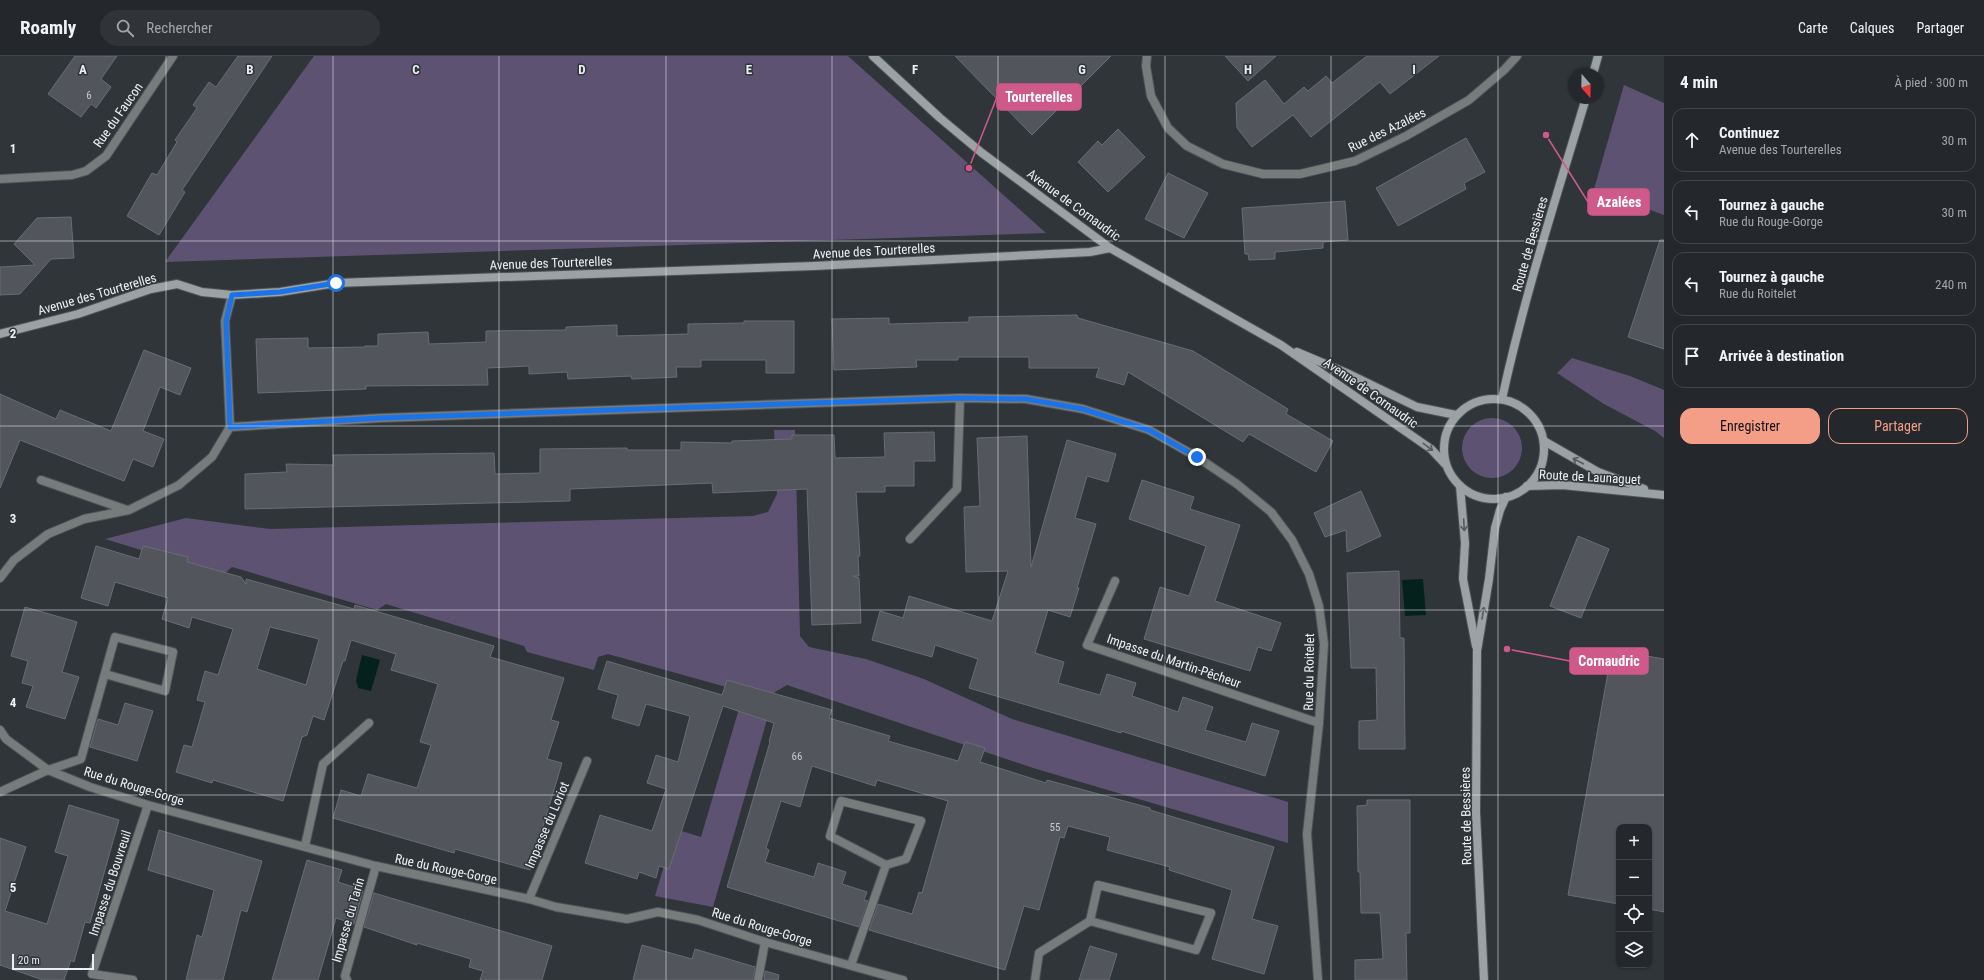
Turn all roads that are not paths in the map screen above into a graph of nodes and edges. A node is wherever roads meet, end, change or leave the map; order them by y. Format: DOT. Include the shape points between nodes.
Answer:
graph roads {
  1 [pos="173,56"];
  2 [pos="873,56"];
  3 [pos="1147,56"];
  4 [pos="1517,56"];
  5 [pos="1598,56"];
  6 [pos="1595,68"];
  7 [pos="1584,104"];
  8 [pos="0,178"];
  9 [pos="1110,248"];
  10 [pos="232,295"];
  11 [pos="0,334"];
  12 [pos="1281,345"];
  13 [pos="960,398"];
  14 [pos="1502,399"];
  15 [pos="1456,415"];
  16 [pos="230,427"];
  17 [pos="1544,441"];
  18 [pos="1445,464"];
  19 [pos="41,480"];
  20 [pos="1460,486"];
  21 [pos="1527,486"];
  22 [pos="1652,493"];
  23 [pos="1664,495"];
  24 [pos="1506,497"];
  25 [pos="129,510"];
  26 [pos="910,539"];
  27 [pos="0,578"];
  28 [pos="1116,581"];
  29 [pos="1477,651"];
  30 [pos="105,674"];
  31 [pos="369,723"];
  32 [pos="1320,723"];
  33 [pos="0,730"];
  34 [pos="587,761"];
  35 [pos="48,770"];
  36 [pos="0,792"];
  37 [pos="148,805"];
  38 [pos="305,846"];
  39 [pos="886,865"];
  40 [pos="376,866"];
  41 [pos="529,899"];
  42 [pos="1090,921"];
  43 [pos="765,942"];
  44 [pos="852,965"];
  45 [pos="133,980"];
  46 [pos="347,980"];
  47 [pos="758,980"];
  48 [pos="904,980"];
  49 [pos="1035,980"];
  50 [pos="1318,980"];
  51 [pos="1484,980"];
  1 -- 8 [label="street, Rue du Faucon" via="106,156 86,171 72,175"];
  2 -- 9 [label="street, Avenue de Cornaudric" via="982,153"];
  3 -- 4 [label="street, Rue des Azalées" via="1151,96 1168,128 1187,146 1223,164 1263,174 1300,174 1355,161 1406,136 1469,100"];
  5 -- 6 [label="street"];
  7 -- 14 [label="street, Route de Bessières" via="1544,233 1514,343"];
  9 -- 10 [label="street, Avenue des Tourterelles" via="1090,252 814,266 336,283 280,292"];
  9 -- 12 [label="street, Avenue de Cornaudric"];
  10 -- 11 [label="street, Avenue des Tourterelles" via="202,292 177,284"];
  10 -- 16 [label="street" via="226,321"];
  12 -- 15 [label="street, Avenue de Cornaudric" via="1417,407"];
  12 -- 18 [label="street, Avenue de Cornaudric, one-way" via="1431,449"];
  13 -- 16 [label="street, Rue du Roitelet" via="381,418"];
  13 -- 26 [label="street" via="957,489"];
  13 -- 32 [label="street, Rue du Roitelet" via="1026,399 1083,409 1149,430 1203,460 1271,512 1292,540 1309,574 1319,606 1324,644"];
  14 -- 15 [label="street" via="1485,399 1469,404"];
  14 -- 17 [label="street" via="1514,402 1534,418"];
  15 -- 18 [label="street" via="1447,430 1443,447"];
  16 -- 25 [label="street" via="212,458 179,485"];
  17 -- 21 [label="street" via="1543,458 1538,473"];
  22 -- 17 [label="street, Route de Launaguet, one-way" via="1598,472"];
  18 -- 20 [label="street"];
  19 -- 25 [label="street"];
  20 -- 24 [label="street" via="1474,495 1490,499"];
  20 -- 29 [label="street, Route de Bessières, one-way" via="1465,544 1463,579"];
  21 -- 22 [label="street, Route de Launaguet" via="1562,485"];
  21 -- 24 [label="street"];
  22 -- 23 [label="street, Route de Launaguet"];
  29 -- 24 [label="street, Route de Bessières, one-way" via="1495,528"];
  25 -- 27 [label="street" via="84,519 48,534 14,560"];
  28 -- 32 [label="street, Impasse du Martin-Pêcheur" via="1088,644"];
  29 -- 51 [label="street, Route de Bessières" via="1476,813"];
  30 -- 30 [label="street" via="115,637 173,652 165,691"];
  30 -- 35 [label="street" via="81,759"];
  31 -- 38 [label="street" via="323,764"];
  32 -- 50 [label="street, Rue du Roitelet" via="1307,834"];
  33 -- 35 [label="street, Rue du Rouge-Gorge" via="6,739"];
  34 -- 41 [label="street, Impasse du Loriot"];
  35 -- 36 [label="street"];
  35 -- 37 [label="street, Rue du Rouge-Gorge" via="90,787"];
  37 -- 38 [label="street, Rue du Rouge-Gorge"];
  37 -- 45 [label="street, Impasse du Bouvreuil" via="92,974"];
  38 -- 40 [label="street, Rue du Rouge-Gorge"];
  39 -- 39 [label="street" via="906,859 921,821 841,801 830,836"];
  39 -- 44 [label="street"];
  40 -- 41 [label="street, Rue du Rouge-Gorge"];
  40 -- 46 [label="street, Impasse du Tarin" via="345,976"];
  41 -- 43 [label="street, Rue du Rouge-Gorge" via="556,907 627,919 658,912 705,922"];
  42 -- 42 [label="street" via="1196,950 1211,913 1098,885"];
  42 -- 49 [label="street" via="1040,953"];
  43 -- 44 [label="street, Rue du Rouge-Gorge"];
  43 -- 47 [label="street"];
  44 -- 48 [label="street, Rue du Rouge-Gorge"];
}
